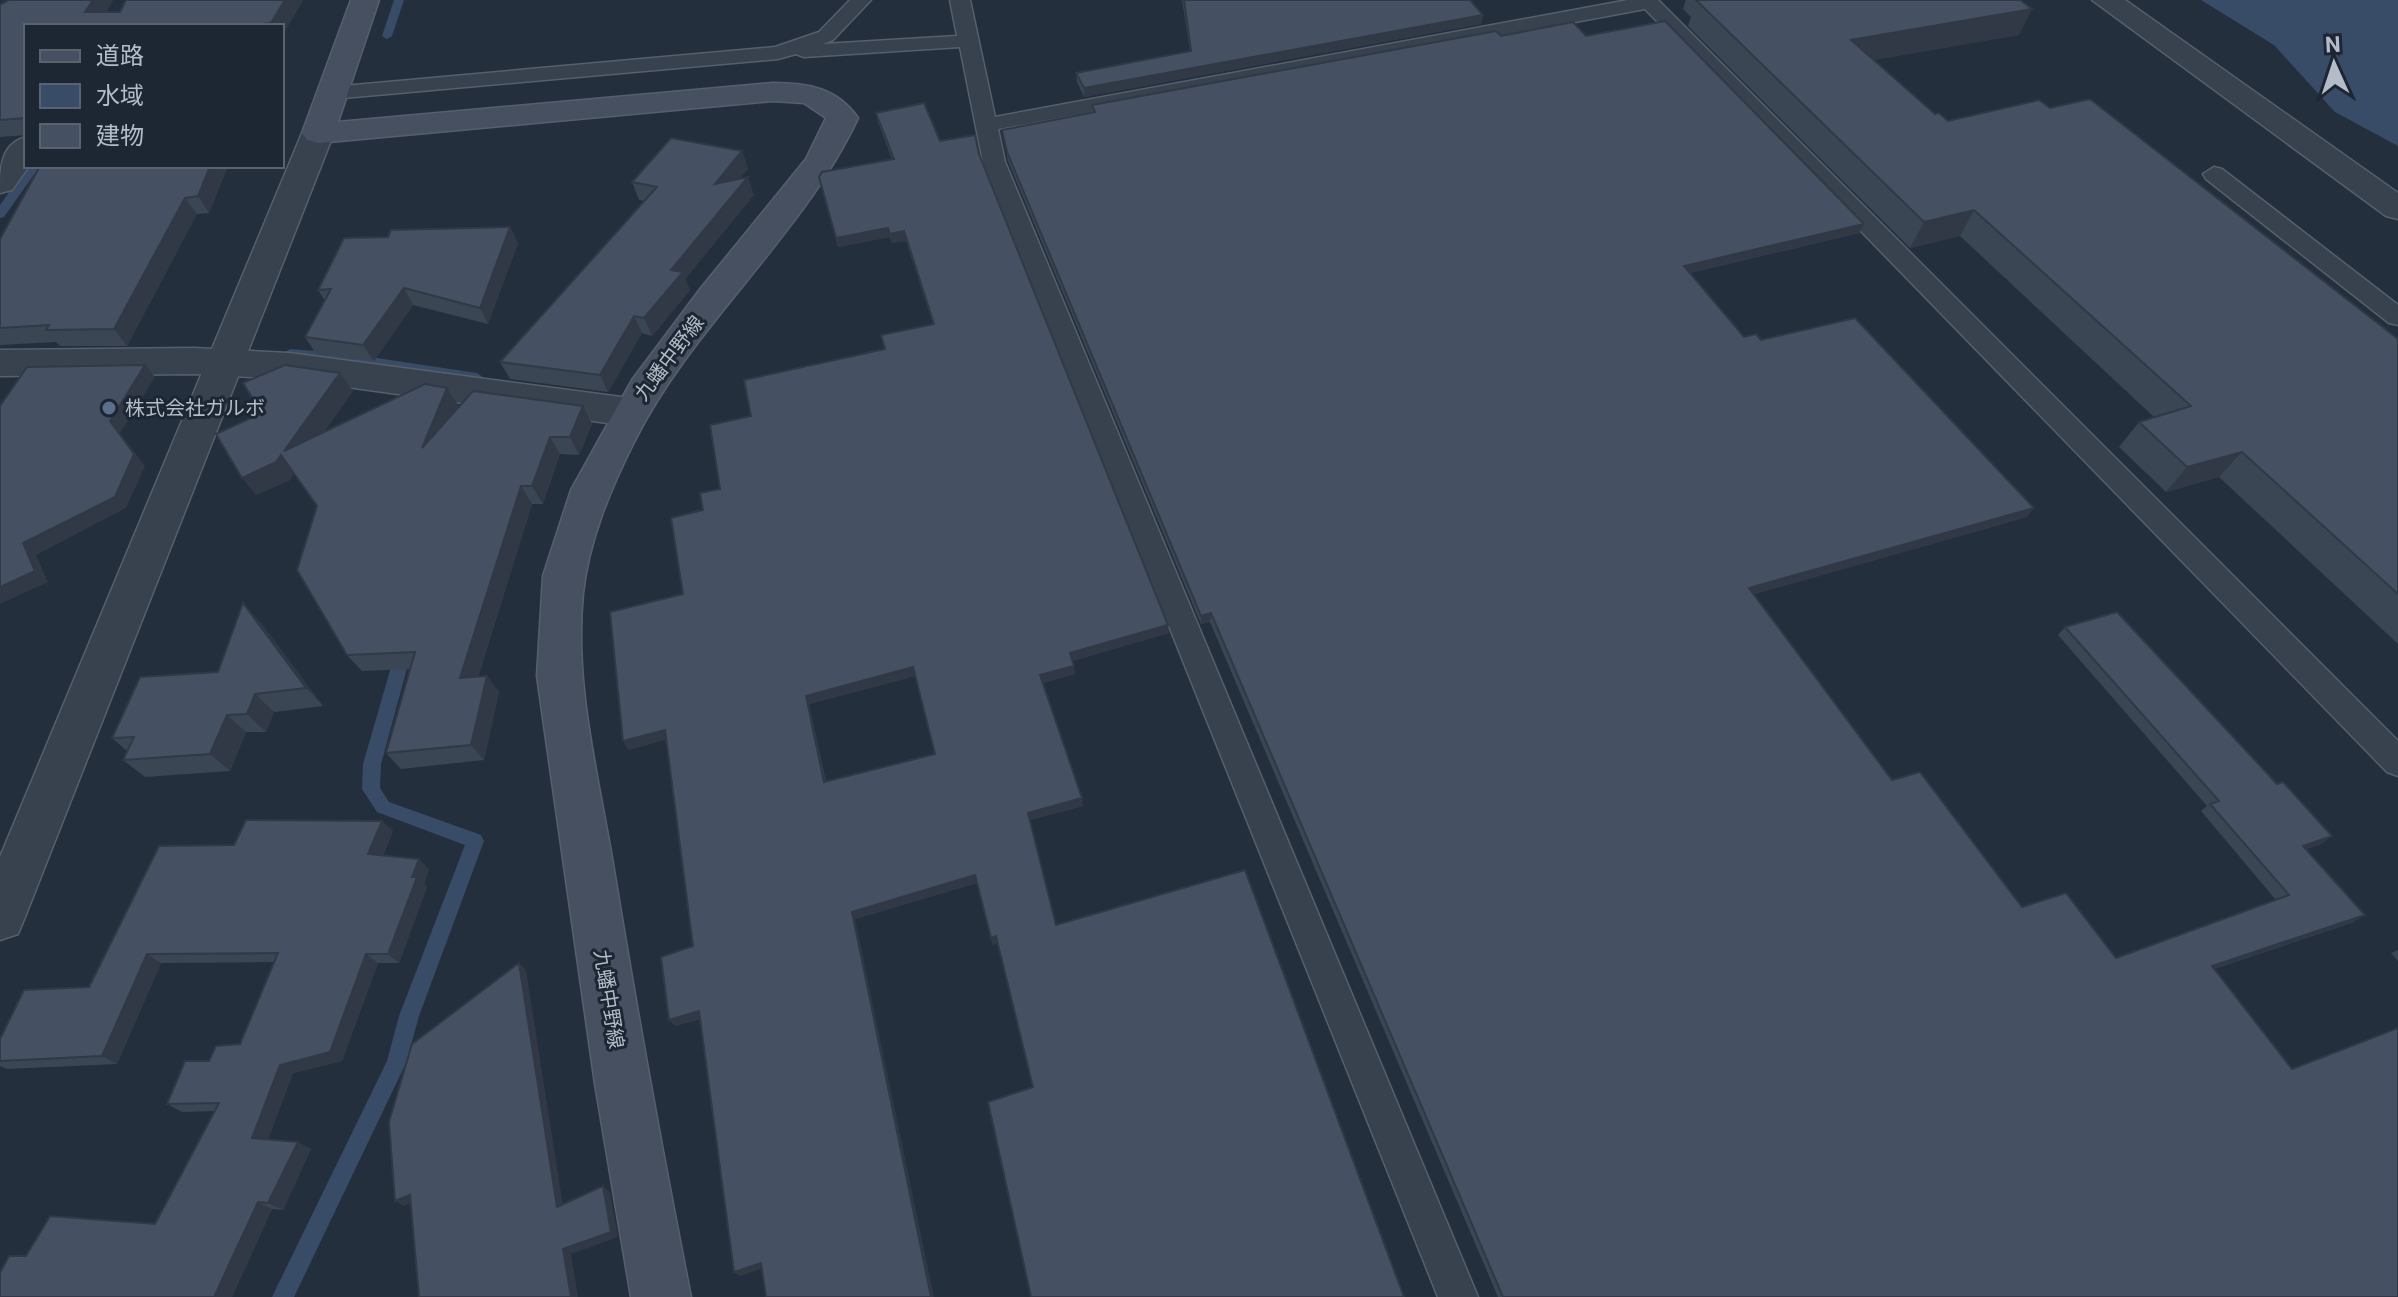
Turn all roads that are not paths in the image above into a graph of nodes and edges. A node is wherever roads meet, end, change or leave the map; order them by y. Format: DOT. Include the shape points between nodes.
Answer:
graph roads {
  1 [pos="365,0"];
  2 [pos="861,0"];
  3 [pos="960,0"];
  4 [pos="2106,0"];
  5 [pos="967,41"];
  6 [pos="778,53"];
  7 [pos="332,93"];
  8 [pos="984,125"];
  9 [pos="318,133"];
  10 [pos="24,150"];
  11 [pos="2214,174"];
  12 [pos="0,183"];
  13 [pos="2398,209"];
  14 [pos="2398,317"];
  15 [pos="0,363"];
  16 [pos="226,363"];
  17 [pos="629,412"];
  18 [pos="2398,762"];
  19 [pos="0,917"];
  20 [pos="661,1297"];
  21 [pos="1458,1297"];
  1 -- 7 [label="main road"];
  2 -- 6 [label="lane" via="826,36"];
  3 -- 5 [label="lane"];
  4 -- 13 [label="street"];
  5 -- 6 [label="lane"];
  5 -- 8 [label="lane"];
  6 -- 7 [label="lane"];
  7 -- 9 [label="main road"];
  8 -- 18 [label="lane" via="1649,2"];
  8 -- 21 [label="lane" via="994,162"];
  9 -- 16 [label="street"];
  9 -- 17 [label="main road, 九蟠中野線" via="773,92 802,92 828,101 842,118 821,162"];
  10 -- 12 [label="street"];
  11 -- 14 [label="lane"];
  15 -- 16 [label="street"];
  16 -- 17 [label="street" via="289,366"];
  16 -- 19 [label="street"];
  17 -- 20 [label="main road, 九蟠中野線" via="590,489 571,545 559,608 559,676"];
}
